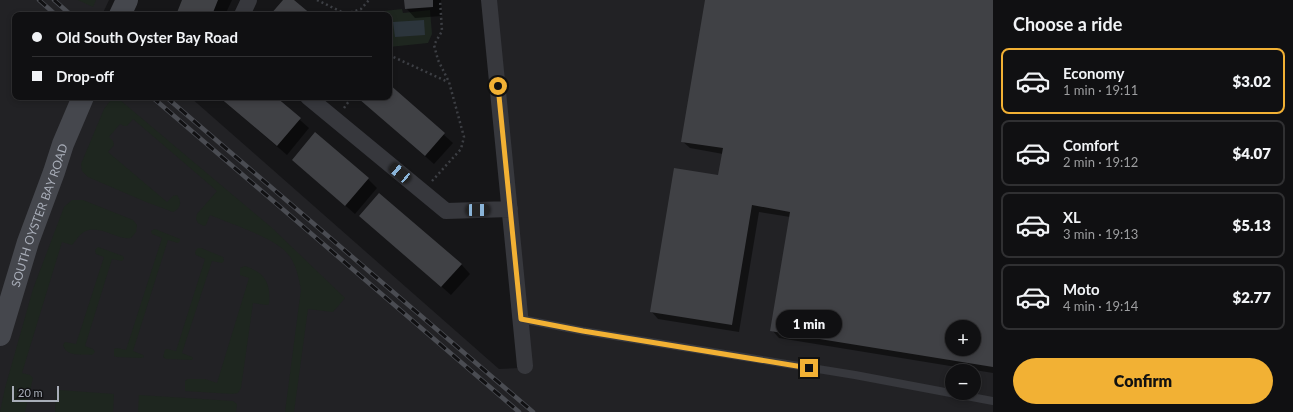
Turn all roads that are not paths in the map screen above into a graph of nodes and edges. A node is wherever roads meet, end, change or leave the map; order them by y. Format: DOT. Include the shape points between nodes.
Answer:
graph roads {
  1 [pos="127,0"];
  2 [pos="249,0"];
  3 [pos="489,0"];
  4 [pos="121,12"];
  5 [pos="243,12"];
  6 [pos="82,100"];
  7 [pos="312,100"];
  8 [pos="510,209"];
  9 [pos="521,319"];
  10 [pos="0,335"];
  11 [pos="525,366"];
  12 [pos="993,401"];
  1 -- 4 [label="main road"];
  2 -- 5 [label="street"];
  3 -- 8 [label="street"];
  6 -- 10 [label="main road, SOUTH OYSTER BAY ROAD" via="28,242"];
  7 -- 8 [label="street" via="446,211"];
  8 -- 9 [label="street"];
  9 -- 11 [label="street"];
  9 -- 12 [label="lane"];
}
